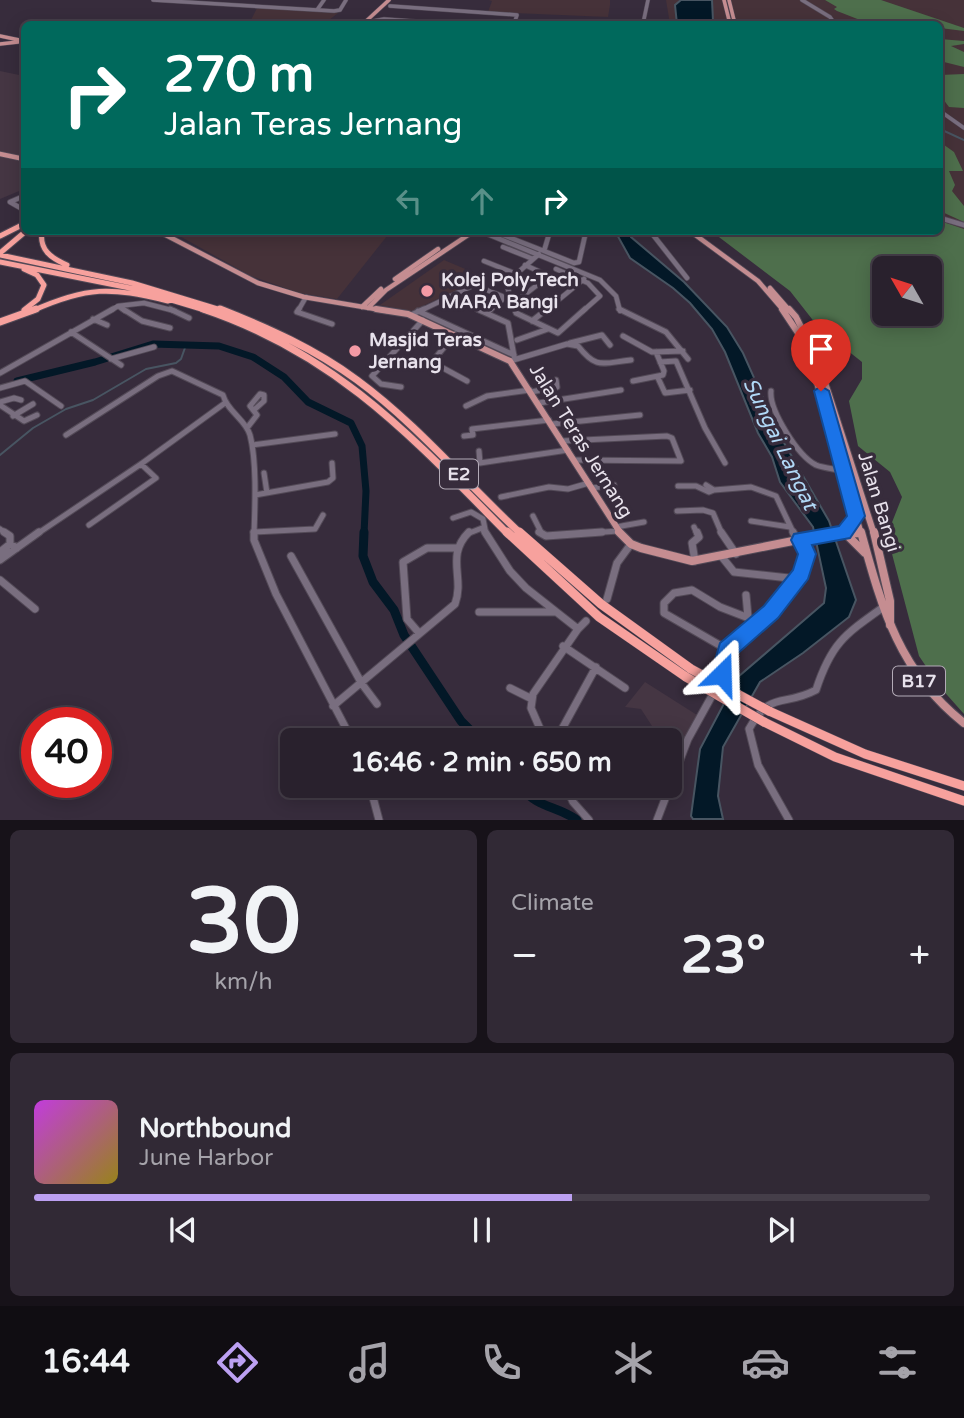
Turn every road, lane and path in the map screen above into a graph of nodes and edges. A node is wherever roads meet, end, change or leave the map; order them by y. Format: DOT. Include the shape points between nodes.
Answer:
graph roads {
  1 [pos="153,0"];
  2 [pos="234,0"];
  3 [pos="241,0"];
  4 [pos="262,0"];
  5 [pos="304,0"];
  6 [pos="324,0"];
  7 [pos="346,0"];
  8 [pos="391,0"];
  9 [pos="648,0"];
  10 [pos="727,0"];
  11 [pos="802,0"];
  12 [pos="170,1"];
  13 [pos="190,1"];
  14 [pos="281,2"];
  15 [pos="230,5"];
  16 [pos="236,5"];
  17 [pos="256,6"];
  18 [pos="389,7"];
  19 [pos="276,8"];
  20 [pos="297,9"];
  21 [pos="317,10"];
  22 [pos="414,10"];
  23 [pos="460,12"];
  24 [pos="429,13"];
  25 [pos="381,15"];
  26 [pos="465,15"];
  27 [pos="487,15"];
  28 [pos="510,18"];
  29 [pos="386,19"];
  30 [pos="370,21"];
  31 [pos="371,21"];
  32 [pos="377,21"];
  33 [pos="395,21"];
  34 [pos="425,21"];
  35 [pos="450,21"];
  36 [pos="457,21"];
  37 [pos="486,21"];
  38 [pos="515,21"];
  39 [pos="645,21"];
  40 [pos="731,21"];
  41 [pos="834,21"];
  42 [pos="2,39"];
  43 [pos="21,42"];
  44 [pos="21,42"];
  45 [pos="943,113"];
  46 [pos="964,128"];
  47 [pos="0,153"];
  48 [pos="21,158"];
  49 [pos="21,196"];
  50 [pos="21,209"];
  51 [pos="943,219"];
  52 [pos="964,225"];
  53 [pos="21,228"];
  54 [pos="21,231"];
  55 [pos="41,235"];
  56 [pos="167,235"];
  57 [pos="173,235"];
  58 [pos="460,235"];
  59 [pos="468,235"];
  60 [pos="491,235"];
  61 [pos="502,235"];
  62 [pos="548,235"];
  63 [pos="585,235"];
  64 [pos="653,235"];
  65 [pos="695,235"];
  66 [pos="701,235"];
  67 [pos="0,236"];
  68 [pos="183,242"];
  69 [pos="503,247"];
  70 [pos="2,250"];
  71 [pos="541,253"];
  72 [pos="550,256"];
  73 [pos="435,257"];
  74 [pos="533,259"];
  75 [pos="422,260"];
  76 [pos="484,261"];
  77 [pos="0,262"];
  78 [pos="525,265"];
  79 [pos="419,267"];
  80 [pos="556,269"];
  81 [pos="514,274"];
  82 [pos="570,275"];
  83 [pos="589,275"];
  84 [pos="549,276"];
  85 [pos="687,278"];
  86 [pos="582,281"];
  87 [pos="139,282"];
  88 [pos="449,296"];
  89 [pos="306,297"];
  90 [pos="374,297"];
  91 [pos="348,304"];
  92 [pos="512,305"];
  93 [pos="115,307"];
  94 [pos="199,307"];
  95 [pos="365,307"];
  96 [pos="390,311"];
  97 [pos="414,313"];
  98 [pos="486,313"];
  99 [pos="189,318"];
  100 [pos="93,319"];
  101 [pos="424,320"];
  102 [pos="0,321"];
  103 [pos="532,321"];
  104 [pos="139,323"];
  105 [pos="332,324"];
  106 [pos="107,325"];
  107 [pos="170,328"];
  108 [pos="548,329"];
  109 [pos="71,332"];
  110 [pos="455,334"];
  111 [pos="623,336"];
  112 [pos="517,341"];
  113 [pos="567,344"];
  114 [pos="610,345"];
  115 [pos="154,347"];
  116 [pos="682,349"];
  117 [pos="656,352"];
  118 [pos="109,358"];
  119 [pos="513,358"];
  120 [pos="688,359"];
  121 [pos="631,360"];
  122 [pos="660,362"];
  123 [pos="121,365"];
  124 [pos="0,373"];
  125 [pos="657,378"];
  126 [pos="556,380"];
  127 [pos="467,381"];
  128 [pos="633,381"];
  129 [pos="401,387"];
  130 [pos="0,388"];
  131 [pos="621,390"];
  132 [pos="690,390"];
  133 [pos="531,391"];
  134 [pos="771,391"];
  135 [pos="21,400"];
  136 [pos="225,403"];
  137 [pos="539,403"];
  138 [pos="0,404"];
  139 [pos="33,404"];
  140 [pos="61,406"];
  141 [pos="467,406"];
  142 [pos="254,411"];
  143 [pos="37,415"];
  144 [pos="640,415"];
  145 [pos="13,416"];
  146 [pos="551,422"];
  147 [pos="247,428"];
  148 [pos="335,433"];
  149 [pos="66,435"];
  150 [pos="464,436"];
  151 [pos="562,441"];
  152 [pos="252,445"];
  153 [pos="568,450"];
  154 [pos="479,451"];
  155 [pos="575,460"];
  156 [pos="332,463"];
  157 [pos="725,463"];
  158 [pos="141,464"];
  159 [pos="843,471"];
  160 [pos="264,473"];
  161 [pos="614,485"];
  162 [pos="706,485"];
  163 [pos="590,486"];
  164 [pos="678,486"];
  165 [pos="714,490"];
  166 [pos="267,493"];
  167 [pos="255,495"];
  168 [pos="500,497"];
  169 [pos="677,512"];
  170 [pos="323,515"];
  171 [pos="533,516"];
  172 [pos="856,516"];
  173 [pos="453,518"];
  174 [pos="751,521"];
  175 [pos="644,522"];
  176 [pos="869,522"];
  177 [pos="89,526"];
  178 [pos="694,527"];
  179 [pos="790,527"];
  180 [pos="0,529"];
  181 [pos="617,529"];
  182 [pos="253,532"];
  183 [pos="486,532"];
  184 [pos="842,533"];
  185 [pos="861,533"];
  186 [pos="802,539"];
  187 [pos="10,544"];
  188 [pos="631,544"];
  189 [pos="17,548"];
  190 [pos="457,548"];
  191 [pos="879,549"];
  192 [pos="0,551"];
  193 [pos="736,554"];
  194 [pos="291,556"];
  195 [pos="722,557"];
  196 [pos="869,557"];
  197 [pos="0,559"];
  198 [pos="695,561"];
  199 [pos="797,579"];
  200 [pos="0,580"];
  201 [pos="746,595"];
  202 [pos="607,599"];
  203 [pos="882,608"];
  204 [pos="35,610"];
  205 [pos="479,612"];
  206 [pos="556,612"];
  207 [pos="748,617"];
  208 [pos="586,621"];
  209 [pos="759,622"];
  210 [pos="890,627"];
  211 [pos="578,629"];
  212 [pos="419,633"];
  213 [pos="563,646"];
  214 [pos="728,650"];
  215 [pos="596,667"];
  216 [pos="688,673"];
  217 [pos="362,684"];
  218 [pos="509,688"];
  219 [pos="625,688"];
  220 [pos="530,698"];
  221 [pos="377,704"];
  222 [pos="333,706"];
  223 [pos="964,723"];
  224 [pos="345,728"];
  225 [pos="539,728"];
  226 [pos="563,728"];
  227 [pos="964,786"];
  228 [pos="373,798"];
  229 [pos="571,798"];
  230 [pos="964,802"];
  231 [pos="379,820"];
  232 [pos="589,820"];
  233 [pos="657,820"];
  234 [pos="789,820"];
  1 -- 12 [label="street"];
  2 -- 15 [label="street"];
  3 -- 16 [label="street"];
  4 -- 17 [label="street"];
  5 -- 20 [label="street"];
  6 -- 21 [label="street"];
  7 -- 21 [label="street" via="338,10"];
  8 -- 18 [label="main road"];
  8 -- 30 [label="main road"];
  9 -- 39 [label="street"];
  10 -- 40 [label="main road"];
  11 -- 41 [label="street"];
  12 -- 13 [label="street"];
  13 -- 15 [label="street"];
  14 -- 19 [label="street"];
  15 -- 16 [label="street"];
  16 -- 17 [label="street"];
  17 -- 19 [label="street"];
  18 -- 22 [label="street"];
  18 -- 25 [label="main road"];
  19 -- 20 [label="street"];
  20 -- 21 [label="street"];
  22 -- 23 [label="street"];
  22 -- 24 [label="street"];
  23 -- 27 [label="street"];
  23 -- 36 [label="street"];
  24 -- 34 [label="street"];
  24 -- 35 [label="street" via="452,15"];
  25 -- 29 [label="street"];
  25 -- 31 [label="main road"];
  26 -- 27 [label="street"];
  27 -- 28 [label="street"];
  27 -- 37 [label="street"];
  27 -- 38 [label="street" via="517,15"];
  29 -- 32 [label="street"];
  29 -- 33 [label="street"];
  42 -- 43 [label="main road"];
  42 -- 44 [label="main road"];
  45 -- 46 [label="street"];
  47 -- 48 [label="main road"];
  49 -- 50 [label="street" via="10,202"];
  51 -- 52 [label="street"];
  53 -- 67 [label="highway"];
  54 -- 70 [label="highway"];
  55 -- 87 [label="highway" via="42,248 52,258"];
  56 -- 68 [label="main road"];
  57 -- 68 [label="main road"];
  58 -- 75 [label="main road"];
  59 -- 73 [label="main road"];
  60 -- 71 [label="street"];
  61 -- 71 [label="street"];
  62 -- 71 [label="street"];
  63 -- 72 [label="street" via="579,262"];
  64 -- 85 [label="street"];
  65 -- 159 [label="main road, Jalan Bangi / B17" via="758,281 791,319 814,366"];
  66 -- 176 [label="main road, Jalan Bangi / B17" via="761,279 803,328 817,358"];
  68 -- 89 [label="main road, Jalan Teras Jernang" via="247,279"];
  69 -- 74 [label="street"];
  70 -- 87 [label="highway, E2"];
  71 -- 72 [label="street"];
  71 -- 74 [label="street"];
  72 -- 83 [label="street"];
  73 -- 75 [label="main road"];
  73 -- 79 [label="main road"];
  74 -- 78 [label="street"];
  75 -- 79 [label="main road"];
  75 -- 90 [label="main road"];
  76 -- 81 [label="street"];
  77 -- 94 [label="highway, E2" via="139,288"];
  77 -- 102 [label="highway" via="32,272 44,285 33,304"];
  78 -- 81 [label="street"];
  78 -- 84 [label="street"];
  79 -- 90 [label="main road"];
  80 -- 82 [label="street"];
  81 -- 92 [label="street" via="505,281"];
  82 -- 84 [label="street" via="562,282"];
  82 -- 86 [label="street"];
  83 -- 86 [label="street"];
  83 -- 116 [label="street" via="612,291 620,311 668,332"];
  84 -- 92 [label="street"];
  86 -- 103 [label="street"];
  86 -- 108 [label="street" via="600,296 558,333"];
  87 -- 216 [label="highway, E2" via="242,317 340,368 387,403 573,582"];
  88 -- 97 [label="street"];
  88 -- 98 [label="street"];
  88 -- 98 [label="street" via="474,285 502,296"];
  89 -- 91 [label="main road, Jalan Teras Jernang"];
  89 -- 105 [label="street" via="297,312"];
  90 -- 91 [label="main road"];
  90 -- 95 [label="main road"];
  90 -- 96 [label="main road" via="377,306"];
  91 -- 95 [label="main road, Jalan Teras Jernang"];
  92 -- 103 [label="street" via="516,313"];
  93 -- 99 [label="street" via="125,303 155,306"];
  93 -- 100 [label="street"];
  93 -- 104 [label="street"];
  93 -- 107 [label="street"];
  94 -- 102 [label="highway" via="93,289"];
  94 -- 216 [label="highway, E2" via="289,346 354,387 613,628"];
  95 -- 96 [label="main road, Jalan Teras Jernang"];
  96 -- 97 [label="main road, Jalan Teras Jernang"];
  97 -- 101 [label="main road, Jalan Teras Jernang"];
  97 -- 119 [label="street"];
  98 -- 119 [label="street" via="508,323"];
  100 -- 106 [label="street"];
  100 -- 109 [label="street"];
  101 -- 110 [label="main road, Jalan Teras Jernang"];
  101 -- 129 [label="street" via="372,376 381,384"];
  103 -- 108 [label="street"];
  108 -- 112 [label="street"];
  109 -- 118 [label="street"];
  109 -- 124 [label="street"];
  110 -- 119 [label="main road, Jalan Teras Jernang"];
  110 -- 127 [label="street" via="432,362"];
  111 -- 117 [label="street"];
  113 -- 114 [label="street" via="602,335"];
  113 -- 119 [label="street"];
  113 -- 121 [label="street" via="578,346 597,364"];
  115 -- 118 [label="street"];
  116 -- 117 [label="street"];
  116 -- 120 [label="street"];
  117 -- 122 [label="street"];
  118 -- 123 [label="street"];
  119 -- 133 [label="main road, Jalan Teras Jernang"];
  122 -- 125 [label="street" via="664,373"];
  122 -- 132 [label="street" via="676,361"];
  125 -- 128 [label="street"];
  125 -- 132 [label="street" via="665,393"];
  126 -- 133 [label="street" via="557,387"];
  130 -- 140 [label="street" via="25,381"];
  131 -- 137 [label="street"];
  132 -- 157 [label="street"];
  133 -- 137 [label="main road, Jalan Teras Jernang"];
  133 -- 141 [label="street" via="487,396"];
  134 -- 159 [label="street" via="770,401 799,452 816,465"];
  135 -- 138 [label="street"];
  136 -- 147 [label="street"];
  136 -- 149 [label="street" via="218,392 172,371"];
  136 -- 158 [label="street"];
  137 -- 146 [label="main road, Jalan Teras Jernang"];
  138 -- 145 [label="street"];
  139 -- 145 [label="street"];
  142 -- 147 [label="street" via="257,415"];
  143 -- 145 [label="street" via="24,421"];
  144 -- 146 [label="street"];
  146 -- 150 [label="street" via="472,429 473,435"];
  146 -- 151 [label="main road, Jalan Teras Jernang"];
  147 -- 152 [label="street"];
  148 -- 152 [label="street"];
  151 -- 153 [label="main road, Jalan Teras Jernang"];
  151 -- 155 [label="street" via="667,436 673,438 681,461"];
  152 -- 167 [label="street"];
  153 -- 154 [label="street" via="480,463"];
  153 -- 155 [label="main road, Jalan Teras Jernang"];
  155 -- 163 [label="main road, Jalan Teras Jernang"];
  156 -- 166 [label="street" via="333,478 328,482"];
  158 -- 177 [label="street" via="156,478"];
  158 -- 189 [label="street"];
  159 -- 172 [label="main road, Jalan Bangi / B17"];
  160 -- 166 [label="street"];
  161 -- 163 [label="street"];
  162 -- 165 [label="street"];
  163 -- 168 [label="street" via="549,487"];
  163 -- 181 [label="main road, Jalan Teras Jernang"];
  164 -- 165 [label="street"];
  165 -- 179 [label="street" via="751,487 771,494 781,502"];
  166 -- 167 [label="street"];
  167 -- 182 [label="street"];
  169 -- 193 [label="street" via="713,513"];
  170 -- 182 [label="street" via="315,529"];
  171 -- 181 [label="street" via="539,532 546,536"];
  172 -- 184 [label="main road"];
  172 -- 185 [label="main road, Jalan Bangi / B17"];
  173 -- 183 [label="street" via="471,512 483,519"];
  174 -- 179 [label="street"];
  175 -- 181 [label="street"];
  176 -- 185 [label="main road"];
  176 -- 191 [label="main road, Jalan Bangi / B17"];
  178 -- 198 [label="street" via="699,537 692,543"];
  179 -- 186 [label="street"];
  180 -- 187 [label="street" via="10,536"];
  181 -- 188 [label="main road, Jalan Teras Jernang"];
  182 -- 222 [label="street" via="276,594"];
  183 -- 190 [label="street" via="473,529"];
  183 -- 206 [label="street" via="510,571"];
  184 -- 185 [label="main road, Jalan Teras Jernang"];
  184 -- 186 [label="main road, Jalan Teras Jernang"];
  184 -- 196 [label="main road"];
  185 -- 191 [label="main road"];
  185 -- 196 [label="main road, Jalan Bangi / B17"];
  186 -- 193 [label="main road, Jalan Teras Jernang"];
  186 -- 199 [label="street" via="807,557"];
  187 -- 189 [label="street"];
  187 -- 192 [label="street"];
  188 -- 198 [label="main road, Jalan Teras Jernang"];
  188 -- 202 [label="street" via="617,564"];
  189 -- 197 [label="street"];
  190 -- 212 [label="street" via="458,600"];
  190 -- 212 [label="street" via="427,548 403,562 407,620"];
  191 -- 210 [label="main road, Jalan Bangi / B17" via="890,601"];
  193 -- 195 [label="main road, Jalan Teras Jernang"];
  194 -- 217 [label="street"];
  195 -- 198 [label="main road, Jalan Teras Jernang"];
  195 -- 199 [label="street" via="734,572"];
  196 -- 203 [label="main road, Jalan Bangi / B17"];
  199 -- 209 [label="street"];
  200 -- 204 [label="street"];
  201 -- 207 [label="street"];
  203 -- 210 [label="main road, Jalan Bangi / B17"];
  203 -- 234 [label="street" via="845,634 824,665 816,690 766,702 749,729 751,748 765,782"];
  205 -- 206 [label="street"];
  206 -- 211 [label="street"];
  207 -- 209 [label="street"];
  207 -- 214 [label="street" via="692,590 674,593 664,603 664,613"];
  208 -- 211 [label="street"];
  209 -- 214 [label="street"];
  210 -- 223 [label="main road, Jalan Bangi / B17" via="919,682"];
  211 -- 213 [label="street"];
  212 -- 217 [label="street"];
  213 -- 215 [label="street"];
  213 -- 220 [label="street"];
  214 -- 233 [label="street" via="722,674 688,739"];
  215 -- 219 [label="street"];
  215 -- 226 [label="street"];
  216 -- 227 [label="highway, E2, bridge" via="861,753"];
  216 -- 230 [label="highway, E2, bridge" via="764,722 835,757"];
  217 -- 221 [label="street"];
  217 -- 222 [label="street"];
  218 -- 220 [label="street"];
  220 -- 225 [label="street"];
  222 -- 224 [label="street"];
  228 -- 231 [label="street"];
  229 -- 232 [label="street"];
}
